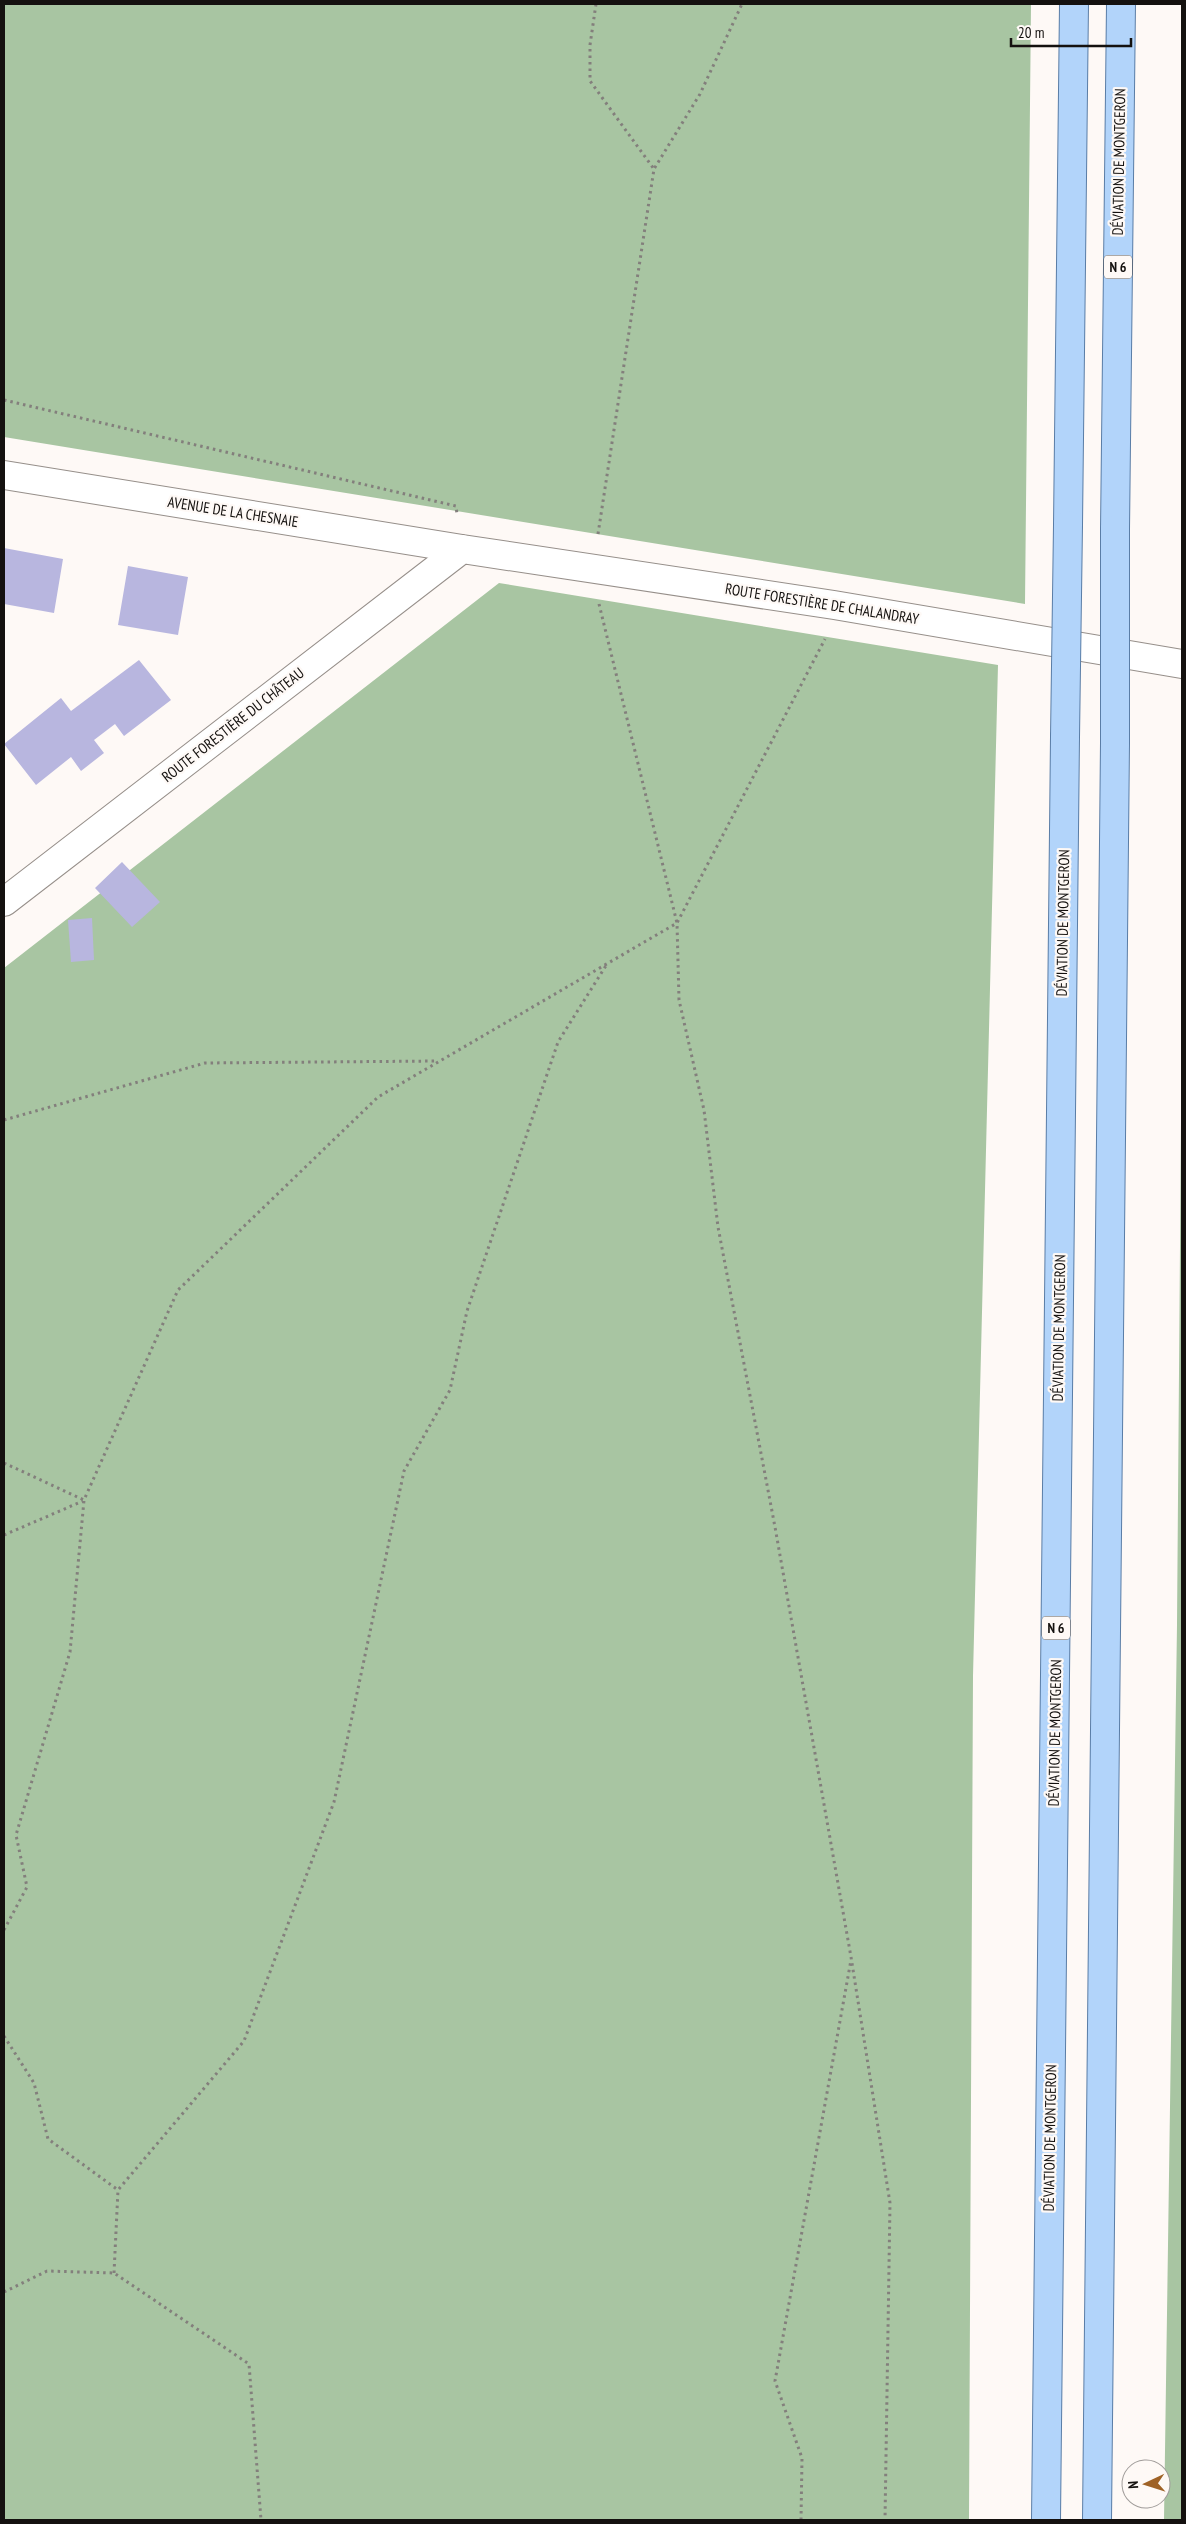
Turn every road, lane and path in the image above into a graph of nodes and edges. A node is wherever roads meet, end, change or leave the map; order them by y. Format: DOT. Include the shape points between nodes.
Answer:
graph roads {
  1 [pos="596,4"];
  2 [pos="742,4"];
  3 [pos="1074,4"];
  4 [pos="1121,4"];
  5 [pos="654,169"];
  6 [pos="4,400"];
  7 [pos="4,475"];
  8 [pos="462,549"];
  9 [pos="592,569"];
  10 [pos="834,605"];
  11 [pos="1182,664"];
  12 [pos="4,902"];
  13 [pos="677,923"];
  14 [pos="608,963"];
  15 [pos="438,1061"];
  16 [pos="4,1120"];
  17 [pos="4,1463"];
  18 [pos="84,1500"];
  19 [pos="4,1535"];
  20 [pos="4,1930"];
  21 [pos="851,1957"];
  22 [pos="4,2036"];
  23 [pos="118,2190"];
  24 [pos="114,2273"];
  25 [pos="4,2292"];
  26 [pos="261,2520"];
  27 [pos="802,2520"];
  28 [pos="885,2520"];
  29 [pos="1046,2520"];
  30 [pos="1097,2520"];
  1 -- 5 [label="path" via="590,45 590,82"];
  2 -- 5 [label="path" via="700,94"];
  3 -- 29 [label="main road, DÉVIATION DE MONTGERON / N 6, bridge"];
  4 -- 30 [label="main road, DÉVIATION DE MONTGERON / N 6, bridge"];
  5 -- 9 [label="path"];
  6 -- 8 [label="path" via="456,506"];
  7 -- 8 [label="street, AVENUE DE LA CHESNAIE"];
  8 -- 9 [label="street, ROUTE FORESTIÈRE DE CHALANDRAY"];
  8 -- 12 [label="street, ROUTE FORESTIÈRE DU CHÂTEAU"];
  9 -- 10 [label="street, ROUTE FORESTIÈRE DE CHALANDRAY"];
  9 -- 13 [label="path"];
  10 -- 11 [label="street, ROUTE FORESTIÈRE DE CHALANDRAY"];
  10 -- 13 [label="path" via="832,624"];
  13 -- 14 [label="path"];
  13 -- 21 [label="path" via="679,1000 704,1110 718,1227"];
  14 -- 15 [label="path"];
  14 -- 23 [label="path" via="558,1042 467,1311 450,1390 404,1471 334,1802 244,2041"];
  15 -- 16 [label="path" via="205,1063"];
  15 -- 18 [label="path" via="378,1096 178,1290"];
  17 -- 18 [label="path"];
  18 -- 19 [label="path"];
  18 -- 20 [label="path" via="70,1652 16,1835 27,1887"];
  21 -- 27 [label="path" via="775,2381 802,2458"];
  21 -- 28 [label="path" via="890,2203"];
  22 -- 23 [label="path" via="34,2084 48,2139"];
  23 -- 24 [label="path"];
  24 -- 25 [label="path" via="48,2271"];
  24 -- 26 [label="path" via="249,2364"];
}
